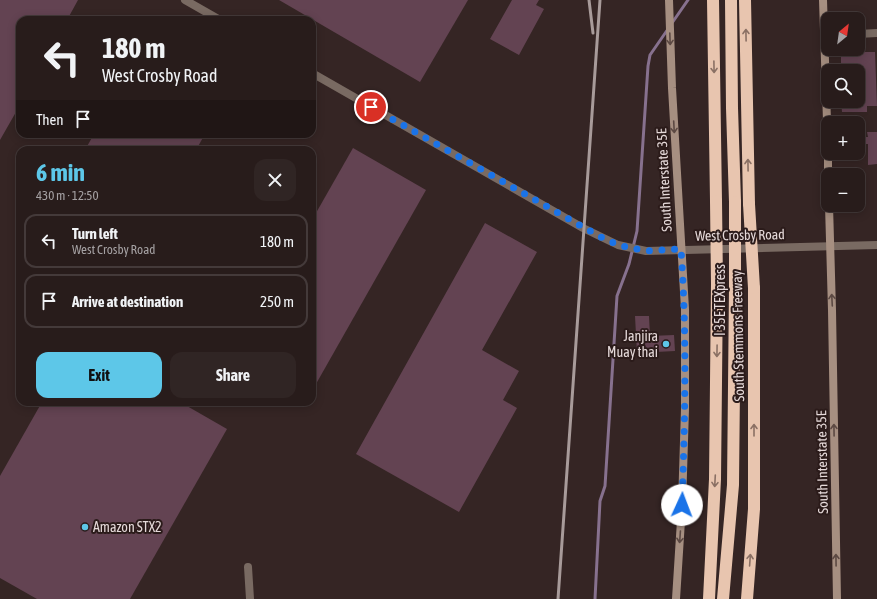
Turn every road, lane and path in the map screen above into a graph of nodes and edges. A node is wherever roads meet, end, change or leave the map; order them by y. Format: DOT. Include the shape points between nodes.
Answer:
graph roads {
  1 [pos="185,0"];
  2 [pos="669,0"];
  3 [pos="713,0"];
  4 [pos="731,0"];
  5 [pos="745,0"];
  6 [pos="823,0"];
  7 [pos="824,12"];
  8 [pos="213,16"];
  9 [pos="865,34"];
  10 [pos="877,34"];
  11 [pos="826,56"];
  12 [pos="316,75"];
  13 [pos="827,116"];
  14 [pos="829,212"];
  15 [pos="877,245"];
  16 [pos="829,247"];
  17 [pos="681,249"];
  18 [pos="248,567"];
  19 [pos="250,599"];
  20 [pos="676,599"];
  21 [pos="709,599"];
  22 [pos="723,599"];
  23 [pos="747,599"];
  24 [pos="837,599"];
  1 -- 8 [label="street"];
  2 -- 17 [label="main road, South Interstate 35E, one-way"];
  3 -- 21 [label="highway, South Stemmons Freeway, one-way, bridge" via="717,284 715,479"];
  4 -- 22 [label="highway, I 35E TEXpress, bridge" via="735,287 732,485"];
  23 -- 5 [label="highway, South Stemmons Freeway, one-way, bridge" via="754,509 754,288 749,204"];
  6 -- 7 [label="main road"];
  9 -- 10 [label="street"];
  11 -- 13 [label="main road"];
  12 -- 17 [label="street, West Crosby Road" via="618,245 646,251"];
  14 -- 16 [label="main road, South Interstate 35E"];
  15 -- 16 [label="street, West Crosby Road"];
  16 -- 17 [label="street, West Crosby Road"];
  24 -- 16 [label="main road, South Interstate 35E, one-way"];
  17 -- 20 [label="main road, South Interstate 35E, one-way" via="685,309 686,410"];
  18 -- 19 [label="street"];
}
